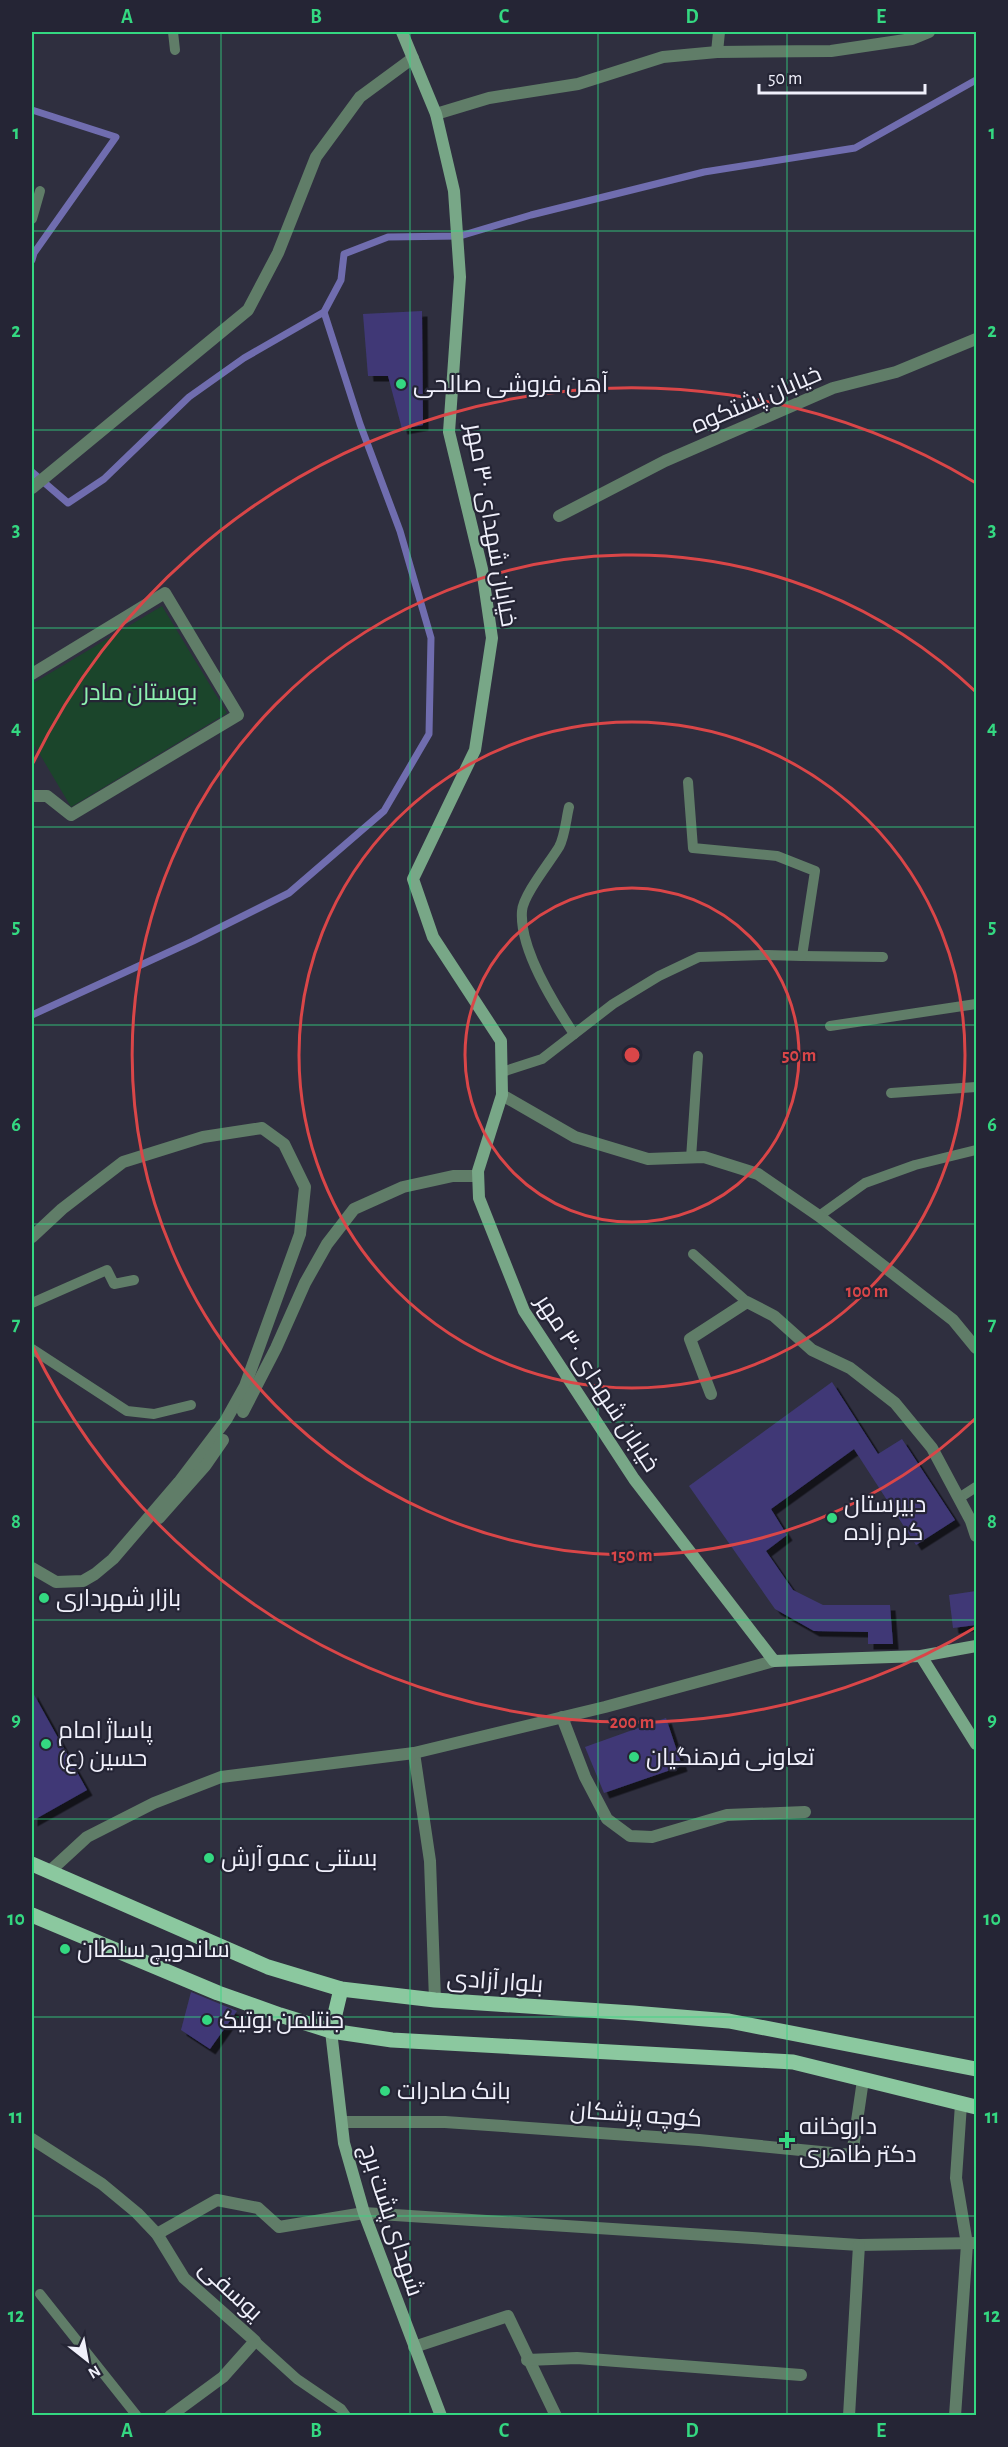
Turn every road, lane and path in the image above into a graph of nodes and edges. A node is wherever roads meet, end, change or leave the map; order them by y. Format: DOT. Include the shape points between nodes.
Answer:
graph roads {
  1 [pos="173,32"];
  2 [pos="402,32"];
  3 [pos="719,32"];
  4 [pos="929,32"];
  5 [pos="175,50"];
  6 [pos="717,52"];
  7 [pos="413,58"];
  8 [pos="436,114"];
  9 [pos="40,191"];
  10 [pos="32,219"];
  11 [pos="976,339"];
  12 [pos="32,488"];
  13 [pos="559,516"];
  14 [pos="32,674"];
  15 [pos="688,782"];
  16 [pos="32,795"];
  17 [pos="569,807"];
  18 [pos="802,956"];
  19 [pos="883,957"];
  20 [pos="976,1004"];
  21 [pos="830,1026"];
  22 [pos="574,1034"];
  23 [pos="698,1056"];
  24 [pos="502,1072"];
  25 [pos="976,1087"];
  26 [pos="891,1093"];
  27 [pos="502,1095"];
  28 [pos="976,1150"];
  29 [pos="691,1158"];
  30 [pos="478,1176"];
  31 [pos="819,1216"];
  32 [pos="32,1237"];
  33 [pos="693,1254"];
  34 [pos="135,1280"];
  35 [pos="747,1302"];
  36 [pos="32,1303"];
  37 [pos="976,1348"];
  38 [pos="32,1349"];
  39 [pos="711,1394"];
  40 [pos="191,1405"];
  41 [pos="243,1412"];
  42 [pos="223,1440"];
  43 [pos="976,1487"];
  44 [pos="959,1498"];
  45 [pos="976,1536"];
  46 [pos="32,1568"];
  47 [pos="87,1578"];
  48 [pos="976,1646"];
  49 [pos="921,1656"];
  50 [pos="774,1661"];
  51 [pos="562,1717"];
  52 [pos="976,1744"];
  53 [pos="414,1753"];
  54 [pos="805,1812"];
  55 [pos="32,1864"];
  56 [pos="49,1872"];
  57 [pos="32,1915"];
  58 [pos="341,1989"];
  59 [pos="435,2000"];
  60 [pos="331,2031"];
  61 [pos="976,2069"];
  62 [pos="863,2080"];
  63 [pos="961,2104"];
  64 [pos="976,2107"];
  65 [pos="342,2122"];
  66 [pos="32,2139"];
  67 [pos="364,2213"];
  68 [pos="157,2234"];
  69 [pos="972,2244"];
  70 [pos="859,2245"];
  71 [pos="40,2294"];
  72 [pos="255,2342"];
  73 [pos="414,2347"];
  74 [pos="527,2360"];
  75 [pos="801,2375"];
  76 [pos="137,2415"];
  77 [pos="170,2415"];
  78 [pos="346,2415"];
  79 [pos="441,2415"];
  80 [pos="556,2415"];
  81 [pos="849,2415"];
  82 [pos="956,2415"];
  1 -- 5 [label="lane"];
  2 -- 7 [label="main road, خیابان شهدای ۳۰ مهر"];
  3 -- 6 [label="street"];
  4 -- 6 [label="street" via="912,39 831,51"];
  6 -- 8 [label="street" via="663,57 578,84 489,98"];
  7 -- 8 [label="main road, خیابان شهدای ۳۰ مهر"];
  7 -- 12 [label="street" via="360,97 316,157 278,253 248,310"];
  8 -- 24 [label="main road, خیابان شهدای ۳۰ مهر" via="454,191 460,277 449,432 482,568 492,638 475,750 413,879 433,937 501,1041"];
  9 -- 10 [label="lane"];
  11 -- 13 [label="street, خیابان پشتکوه" via="896,372 833,388 665,461"];
  14 -- 16 [label="street" via="165,593 238,715 71,815 47,796"];
  15 -- 18 [label="lane" via="693,848 777,856 815,871"];
  17 -- 22 [label="lane" via="560,845 522,910 527,943 548,995"];
  18 -- 19 [label="lane"];
  18 -- 22 [label="lane" via="699,957 613,1004"];
  20 -- 21 [label="lane"];
  22 -- 24 [label="lane" via="542,1059"];
  23 -- 29 [label="lane"];
  24 -- 27 [label="main road, خیابان شهدای ۳۰ مهر"];
  25 -- 26 [label="lane"];
  27 -- 29 [label="street" via="575,1137 648,1159"];
  27 -- 30 [label="main road, خیابان شهدای ۳۰ مهر"];
  28 -- 31 [label="lane" via="865,1183"];
  29 -- 31 [label="street" via="704,1157 758,1174"];
  30 -- 41 [label="street" via="453,1176 404,1187 354,1209 327,1244 305,1283"];
  30 -- 50 [label="main road, خیابان شهدای ۳۰ مهر" via="479,1198 524,1311 634,1479"];
  31 -- 37 [label="street" via="953,1320"];
  32 -- 47 [label="street" via="123,1162 202,1137 262,1128 284,1144 305,1187 300,1234 287,1273 244,1386 226,1420 113,1559"];
  33 -- 35 [label="lane"];
  34 -- 36 [label="lane" via="114,1284 107,1270"];
  35 -- 39 [label="street" via="690,1339"];
  35 -- 44 [label="street" via="774,1316 812,1350 850,1368 895,1403 932,1448"];
  38 -- 40 [label="lane" via="127,1412 153,1414"];
  42 -- 47 [label="street" via="143,1536 102,1577"];
  43 -- 44 [label="lane"];
  44 -- 45 [label="street"];
  46 -- 47 [label="street" via="56,1582"];
  48 -- 49 [label="main road"];
  49 -- 50 [label="main road"];
  49 -- 52 [label="main road"];
  50 -- 51 [label="street"];
  51 -- 53 [label="street"];
  51 -- 54 [label="street" via="606,1819 630,1836 652,1837 727,1815"];
  53 -- 56 [label="street" via="221,1777 154,1803 87,1838"];
  53 -- 59 [label="street" via="430,1861"];
  55 -- 56 [label="main road, بلوار آزادی"];
  56 -- 58 [label="main road, بلوار آزادی" via="268,1967"];
  57 -- 60 [label="main road" via="218,1992"];
  58 -- 59 [label="main road, بلوار آزادی"];
  58 -- 60 [label="main road"];
  59 -- 61 [label="main road, بلوار آزادی" via="729,2021"];
  60 -- 62 [label="main road" via="392,2040 793,2062"];
  60 -- 65 [label="main road, شهدای پشت برج"];
  62 -- 63 [label="main road"];
  62 -- 65 [label="street, کوچه پزشکان" via="852,2155 699,2139 445,2122"];
  63 -- 64 [label="main road"];
  63 -- 69 [label="street" via="956,2178"];
  65 -- 67 [label="main road, شهدای پشت برج"];
  66 -- 68 [label="street, یوسفی" via="102,2184"];
  67 -- 68 [label="street" via="279,2227 258,2208 217,2200"];
  67 -- 70 [label="street"];
  67 -- 73 [label="main road, شهدای پشت برج"];
  68 -- 72 [label="street, یوسفی" via="184,2278"];
  69 -- 70 [label="street"];
  69 -- 82 [label="street"];
  70 -- 81 [label="street"];
  71 -- 76 [label="lane"];
  72 -- 77 [label="street, یوسفی" via="223,2377"];
  72 -- 78 [label="lane"];
  73 -- 74 [label="street" via="508,2316"];
  73 -- 79 [label="main road, شهدای پشت برج"];
  74 -- 75 [label="street" via="577,2358"];
  74 -- 80 [label="street"];
}
